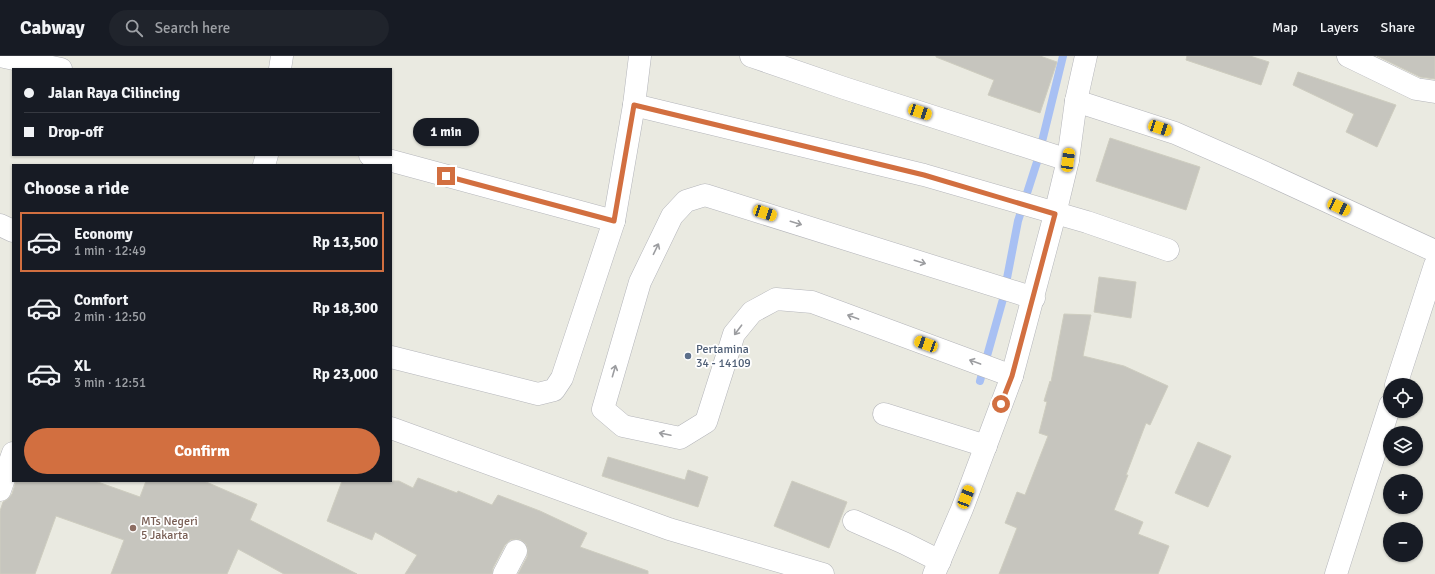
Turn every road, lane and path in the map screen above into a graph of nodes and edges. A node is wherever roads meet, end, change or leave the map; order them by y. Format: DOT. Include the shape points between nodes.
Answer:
graph roads {
  1 [pos="0,56"];
  2 [pos="282,56"];
  3 [pos="640,56"];
  4 [pos="751,56"];
  5 [pos="1086,56"];
  6 [pos="1348,56"];
  7 [pos="55,68"];
  8 [pos="280,68"];
  9 [pos="1435,92"];
  10 [pos="1076,101"];
  11 [pos="634,105"];
  12 [pos="374,156"];
  13 [pos="1068,160"];
  14 [pos="1055,214"];
  15 [pos="614,221"];
  16 [pos="0,225"];
  17 [pos="12,231"];
  18 [pos="1168,250"];
  19 [pos="1435,251"];
  20 [pos="1435,266"];
  21 [pos="1034,298"];
  22 [pos="392,357"];
  23 [pos="1012,376"];
  24 [pos="1398,378"];
  25 [pos="884,414"];
  26 [pos="1386,418"];
  27 [pos="392,428"];
  28 [pos="986,446"];
  29 [pos="12,456"];
  30 [pos="0,490"];
  31 [pos="854,521"];
  32 [pos="516,551"];
  33 [pos="937,567"];
  34 [pos="504,574"];
  35 [pos="823,574"];
  36 [pos="1336,574"];
  1 -- 7 [label="street"];
  2 -- 8 [label="street"];
  3 -- 11 [label="street"];
  4 -- 13 [label="street"];
  5 -- 10 [label="street"];
  6 -- 9 [label="street" via="1416,89"];
  10 -- 13 [label="street"];
  10 -- 19 [label="street" via="1175,133"];
  11 -- 14 [label="street" via="924,175"];
  11 -- 15 [label="street"];
  12 -- 15 [label="street"];
  13 -- 14 [label="street"];
  14 -- 18 [label="street" via="1087,222"];
  14 -- 21 [label="street"];
  15 -- 22 [label="street" via="562,378 554,390 538,394"];
  16 -- 17 [label="street"];
  20 -- 24 [label="street"];
  21 -- 23 [label="street"];
  23 -- 21 [label="street, one-way" via="812,302 776,299 752,312 734,334 706,422 680,438 623,426 603,409 640,282 672,216 686,201 705,195"];
  23 -- 28 [label="street"];
  25 -- 28 [label="street"];
  26 -- 36 [label="street"];
  27 -- 35 [label="street" via="669,529"];
  28 -- 33 [label="street"];
  29 -- 30 [label="street"];
  31 -- 33 [label="street" via="904,543"];
  32 -- 34 [label="street"];
}
